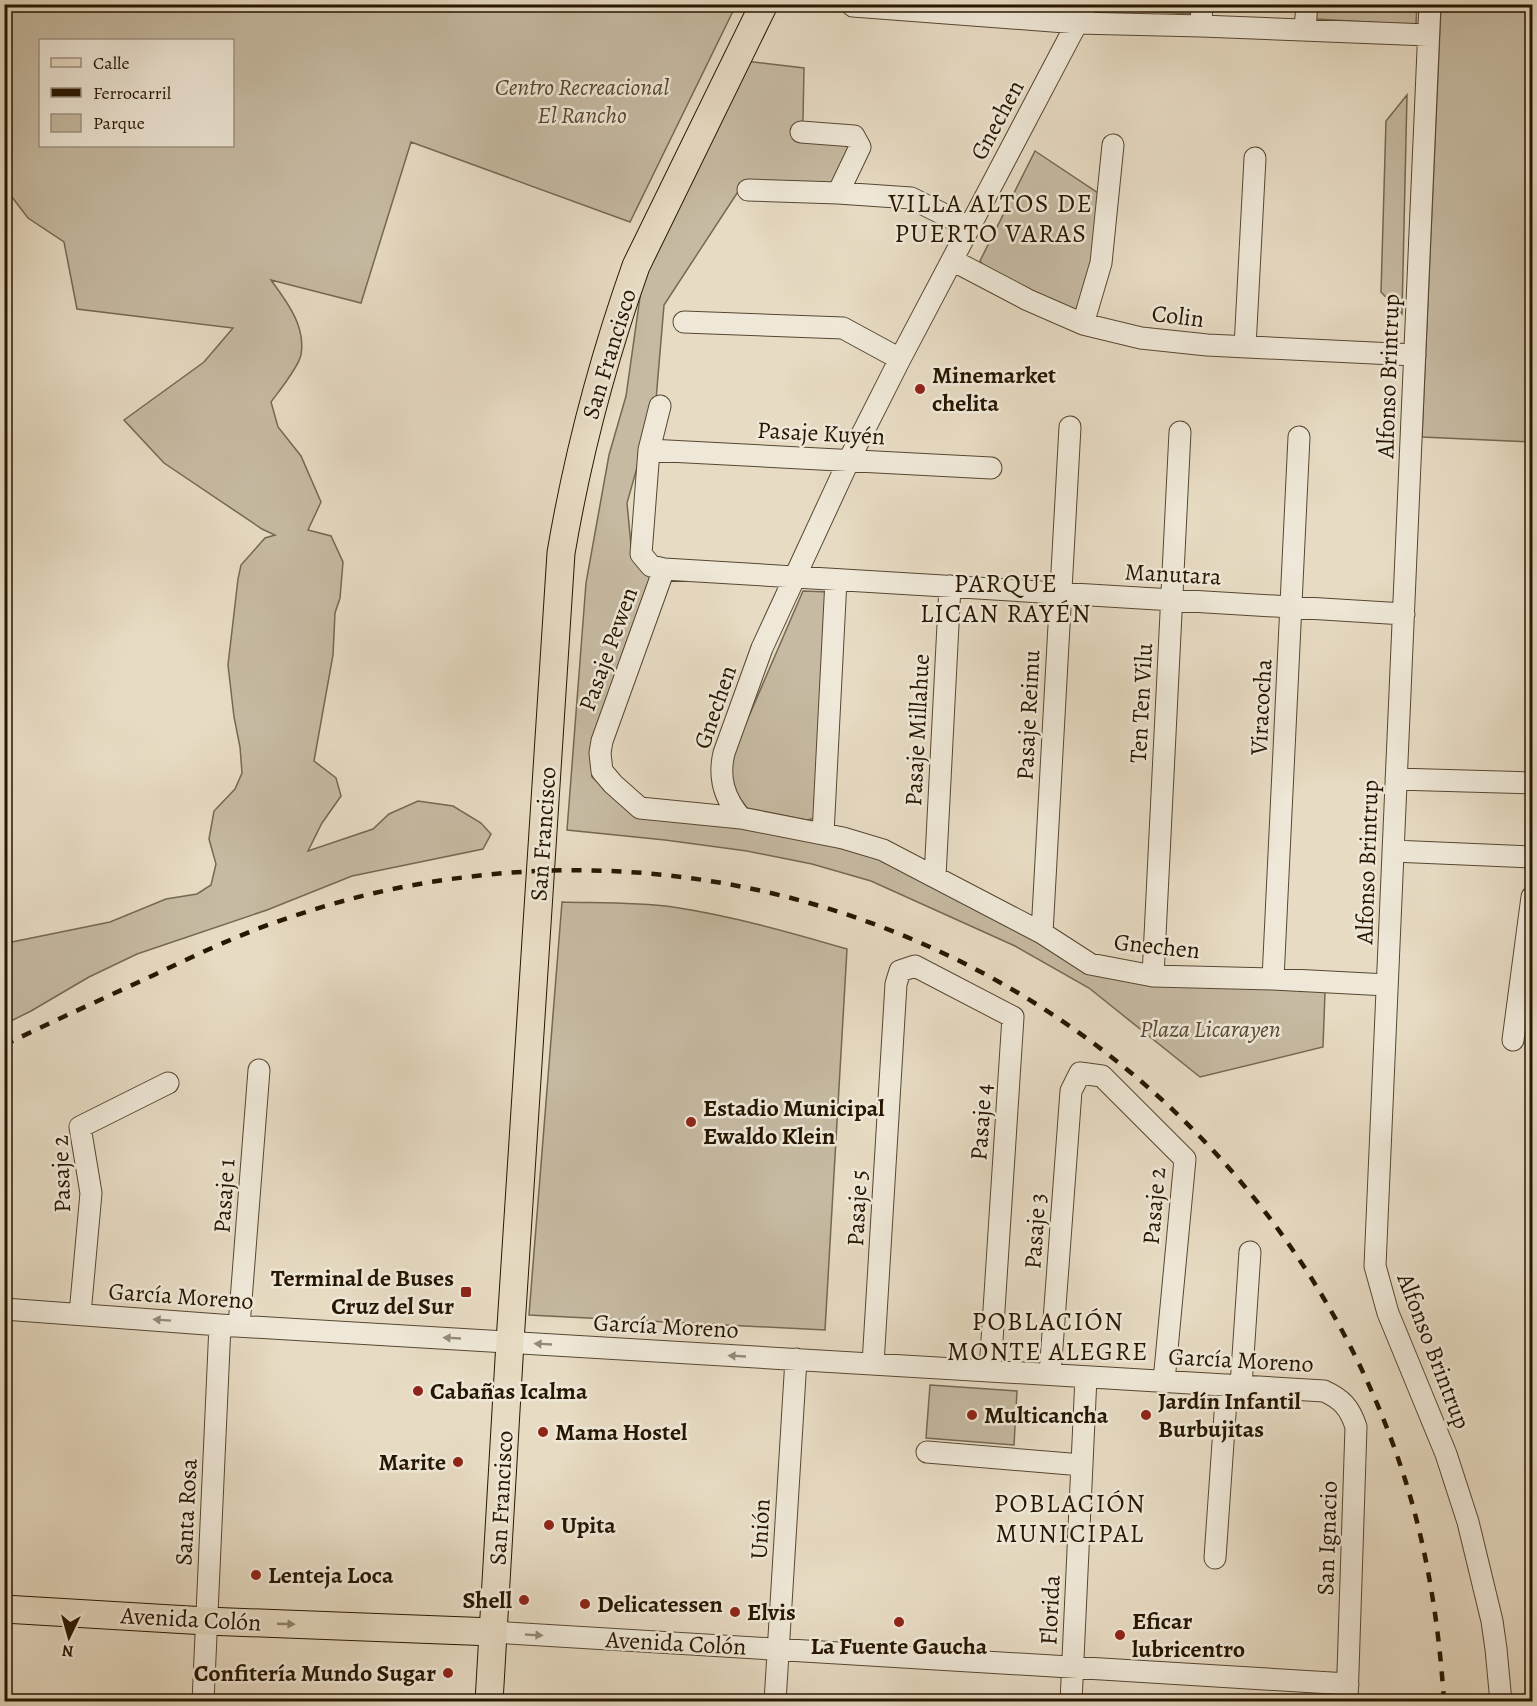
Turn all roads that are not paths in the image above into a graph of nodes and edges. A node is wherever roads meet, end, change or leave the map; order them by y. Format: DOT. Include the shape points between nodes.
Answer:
graph roads {
  1 [pos="764,4"];
  2 [pos="851,4"];
  3 [pos="1307,4"];
  4 [pos="1430,4"];
  5 [pos="1082,14"];
  6 [pos="1202,15"];
  7 [pos="1305,29"];
  8 [pos="1428,35"];
  9 [pos="801,132"];
  10 [pos="1113,146"];
  11 [pos="1255,158"];
  12 [pos="748,190"];
  13 [pos="838,193"];
  14 [pos="969,227"];
  15 [pos="952,260"];
  16 [pos="684,322"];
  17 [pos="1083,324"];
  18 [pos="1245,347"];
  19 [pos="1415,355"];
  20 [pos="900,359"];
  21 [pos="660,406"];
  22 [pos="1070,427"];
  23 [pos="1179,432"];
  24 [pos="1299,437"];
  25 [pos="649,450"];
  26 [pos="849,460"];
  27 [pos="991,468"];
  28 [pos="664,569"];
  29 [pos="795,577"];
  30 [pos="836,580"];
  31 [pos="950,586"];
  32 [pos="1061,593"];
  33 [pos="1171,600"];
  34 [pos="1291,607"];
  35 [pos="1404,614"];
  36 [pos="1396,779"];
  37 [pos="1533,783"];
  38 [pos="741,818"];
  39 [pos="823,834"];
  40 [pos="1393,851"];
  41 [pos="1533,857"];
  42 [pos="935,877"];
  43 [pos="1533,897"];
  44 [pos="1042,933"];
  45 [pos="1153,976"];
  46 [pos="1273,979"];
  47 [pos="896,984"];
  48 [pos="1387,985"];
  49 [pos="1513,1040"];
  50 [pos="259,1070"];
  51 [pos="168,1083"];
  52 [pos="1071,1091"];
  53 [pos="1250,1252"];
  54 [pos="4,1309"];
  55 [pos="80,1314"];
  56 [pos="230,1325"];
  57 [pos="510,1342"];
  58 [pos="796,1359"];
  59 [pos="873,1364"];
  60 [pos="990,1371"];
  61 [pos="1050,1374"];
  62 [pos="1086,1377"];
  63 [pos="1164,1381"];
  64 [pos="1234,1386"];
  65 [pos="1324,1391"];
  66 [pos="927,1452"];
  67 [pos="1082,1465"];
  68 [pos="1215,1558"];
  69 [pos="4,1609"];
  70 [pos="206,1621"];
  71 [pos="493,1632"];
  72 [pos="778,1649"];
  73 [pos="1073,1668"];
  74 [pos="1347,1693"];
  75 [pos="203,1701"];
  76 [pos="489,1701"];
  77 [pos="775,1701"];
  78 [pos="1071,1701"];
  79 [pos="1501,1701"];
  1 -- 57 [label="main road, San Francisco" via="636,266 592,403 574,483 561,553"];
  2 -- 5 [label="street"];
  3 -- 7 [label="street"];
  4 -- 8 [label="street, Alfonso Brintrup"];
  5 -- 6 [label="street"];
  5 -- 14 [label="street, Gnechen"];
  6 -- 7 [label="street"];
  7 -- 8 [label="street"];
  8 -- 19 [label="street, Alfonso Brintrup"];
  9 -- 13 [label="street" via="854,136 860,147"];
  10 -- 17 [label="street" via="1101,263"];
  11 -- 18 [label="street"];
  12 -- 13 [label="street"];
  13 -- 14 [label="street" via="911,198"];
  14 -- 15 [label="street, Gnechen"];
  15 -- 17 [label="street, Colin"];
  15 -- 20 [label="street, Gnechen"];
  16 -- 20 [label="street" via="843,328"];
  17 -- 18 [label="street, Colin" via="1171,342"];
  18 -- 19 [label="street, Colin"];
  19 -- 35 [label="street, Alfonso Brintrup"];
  20 -- 26 [label="street, Gnechen"];
  21 -- 25 [label="street, Pasaje Pewen"];
  22 -- 32 [label="street, Pasaje Reimu"];
  23 -- 33 [label="street, Ten Ten Vilu"];
  24 -- 34 [label="street, Viracocha"];
  25 -- 26 [label="street, Pasaje Kuyén"];
  25 -- 28 [label="street, Pasaje Pewen" via="641,554 651,566"];
  26 -- 27 [label="street, Pasaje Kuyén"];
  26 -- 29 [label="street, Gnechen"];
  28 -- 29 [label="street, Manutara"];
  28 -- 38 [label="street, Pasaje Pewen" via="602,741 602,771 640,808"];
  29 -- 30 [label="street, Manutara"];
  29 -- 38 [label="street, Gnechen" via="762,648 721,764 726,798"];
  30 -- 31 [label="street, Manutara"];
  30 -- 39 [label="street"];
  31 -- 32 [label="street, Manutara"];
  31 -- 42 [label="street, Pasaje Millahue"];
  32 -- 33 [label="street, Manutara"];
  32 -- 44 [label="street, Pasaje Reimu"];
  33 -- 34 [label="street, Manutara"];
  33 -- 45 [label="street, Ten Ten Vilu"];
  34 -- 35 [label="street, Manutara"];
  34 -- 46 [label="street, Viracocha"];
  35 -- 36 [label="street, Alfonso Brintrup"];
  36 -- 37 [label="street"];
  36 -- 40 [label="street, Alfonso Brintrup"];
  38 -- 39 [label="street, Gnechen"];
  39 -- 42 [label="street, Gnechen" via="883,850"];
  40 -- 41 [label="street"];
  40 -- 48 [label="street, Alfonso Brintrup"];
  42 -- 44 [label="street, Gnechen"];
  43 -- 49 [label="street"];
  44 -- 45 [label="street, Gnechen" via="1090,964"];
  45 -- 46 [label="street, Gnechen"];
  46 -- 48 [label="street, Gnechen"];
  47 -- 59 [label="street, Pasaje 5"];
  47 -- 60 [label="street, Pasaje 4" via="900,971 915,966 1013,1017"];
  48 -- 79 [label="street, Alfonso Brintrup" via="1375,1266 1388,1312 1446,1454 1468,1522 1492,1621"];
  50 -- 56 [label="street, Pasaje 1"];
  51 -- 55 [label="street, Pasaje 2" via="80,1127 91,1193"];
  52 -- 61 [label="street, Pasaje 3"];
  52 -- 63 [label="street, Pasaje 2" via="1080,1073 1102,1077 1185,1159"];
  53 -- 64 [label="street"];
  54 -- 55 [label="street, García Moreno"];
  56 -- 55 [label="street, García Moreno, one-way"];
  57 -- 56 [label="street, García Moreno, one-way"];
  56 -- 70 [label="street, Santa Rosa"];
  58 -- 57 [label="street, García Moreno, one-way"];
  57 -- 71 [label="main road, San Francisco"];
  58 -- 59 [label="street, García Moreno"];
  58 -- 72 [label="street, Unión"];
  59 -- 60 [label="street, García Moreno"];
  60 -- 61 [label="street, García Moreno"];
  61 -- 62 [label="street, García Moreno"];
  62 -- 63 [label="street, García Moreno"];
  62 -- 67 [label="street, Florida"];
  63 -- 64 [label="street, García Moreno"];
  64 -- 65 [label="street, García Moreno"];
  64 -- 68 [label="street"];
  65 -- 74 [label="street, San Ignacio" via="1344,1402 1356,1427"];
  66 -- 67 [label="street"];
  67 -- 73 [label="street, Florida"];
  69 -- 70 [label="main road, Avenida Colón"];
  70 -- 71 [label="main road, Avenida Colón, one-way"];
  70 -- 75 [label="street, Santa Rosa"];
  71 -- 72 [label="street, Avenida Colón, one-way"];
  71 -- 76 [label="main road, San Francisco"];
  72 -- 73 [label="street, Avenida Colón"];
  72 -- 77 [label="street, Unión"];
  73 -- 74 [label="street, Avenida Colón"];
  73 -- 78 [label="street, Florida"];
}
